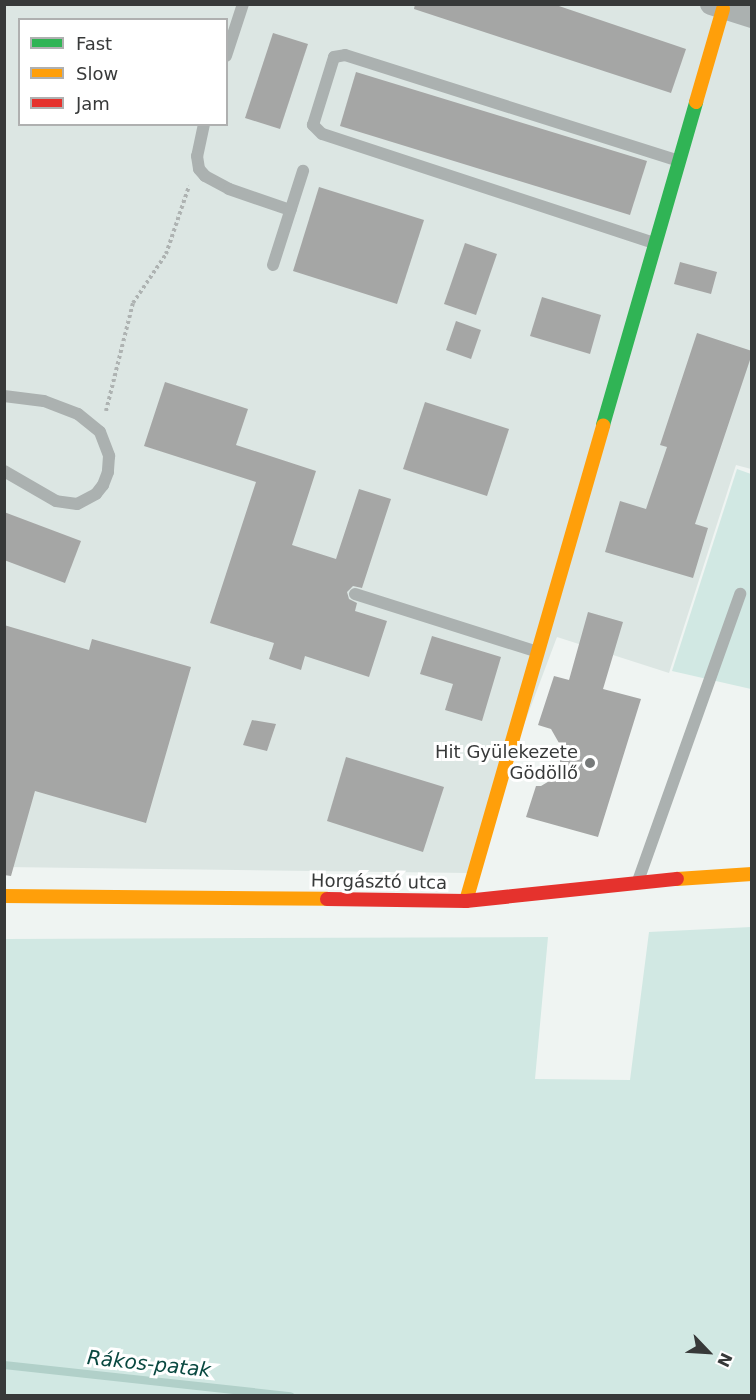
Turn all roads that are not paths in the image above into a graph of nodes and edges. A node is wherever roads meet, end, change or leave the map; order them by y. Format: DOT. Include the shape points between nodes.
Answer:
graph roads {
  1 [pos="243,4"];
  2 [pos="717,7"];
  3 [pos="752,17"];
  4 [pos="228,50"];
  5 [pos="204,126"];
  6 [pos="680,160"];
  7 [pos="303,171"];
  8 [pos="290,210"];
  9 [pos="655,243"];
  10 [pos="273,265"];
  11 [pos="4,396"];
  12 [pos="4,471"];
  13 [pos="355,594"];
  14 [pos="740,594"];
  15 [pos="536,652"];
  16 [pos="752,874"];
  17 [pos="638,882"];
  18 [pos="4,896"];
  19 [pos="466,901"];
  1 -- 4 [label="lane"];
  2 -- 3 [label="street"];
  2 -- 6 [label="street"];
  5 -- 8 [label="lane" via="197,163 205,176"];
  6 -- 9 [label="street"];
  6 -- 9 [label="lane" via="345,55 334,57 313,125 322,134"];
  7 -- 8 [label="lane"];
  8 -- 10 [label="lane"];
  9 -- 15 [label="street"];
  11 -- 12 [label="lane" via="44,401 88,421 100,432 109,456 108,472 96,494 86,501 66,504"];
  13 -- 15 [label="lane"];
  14 -- 17 [label="lane"];
  15 -- 19 [label="street"];
  16 -- 17 [label="street, Horgásztó utca"];
  17 -- 19 [label="street, Horgásztó utca"];
  18 -- 19 [label="street, Horgásztó utca"];
}
